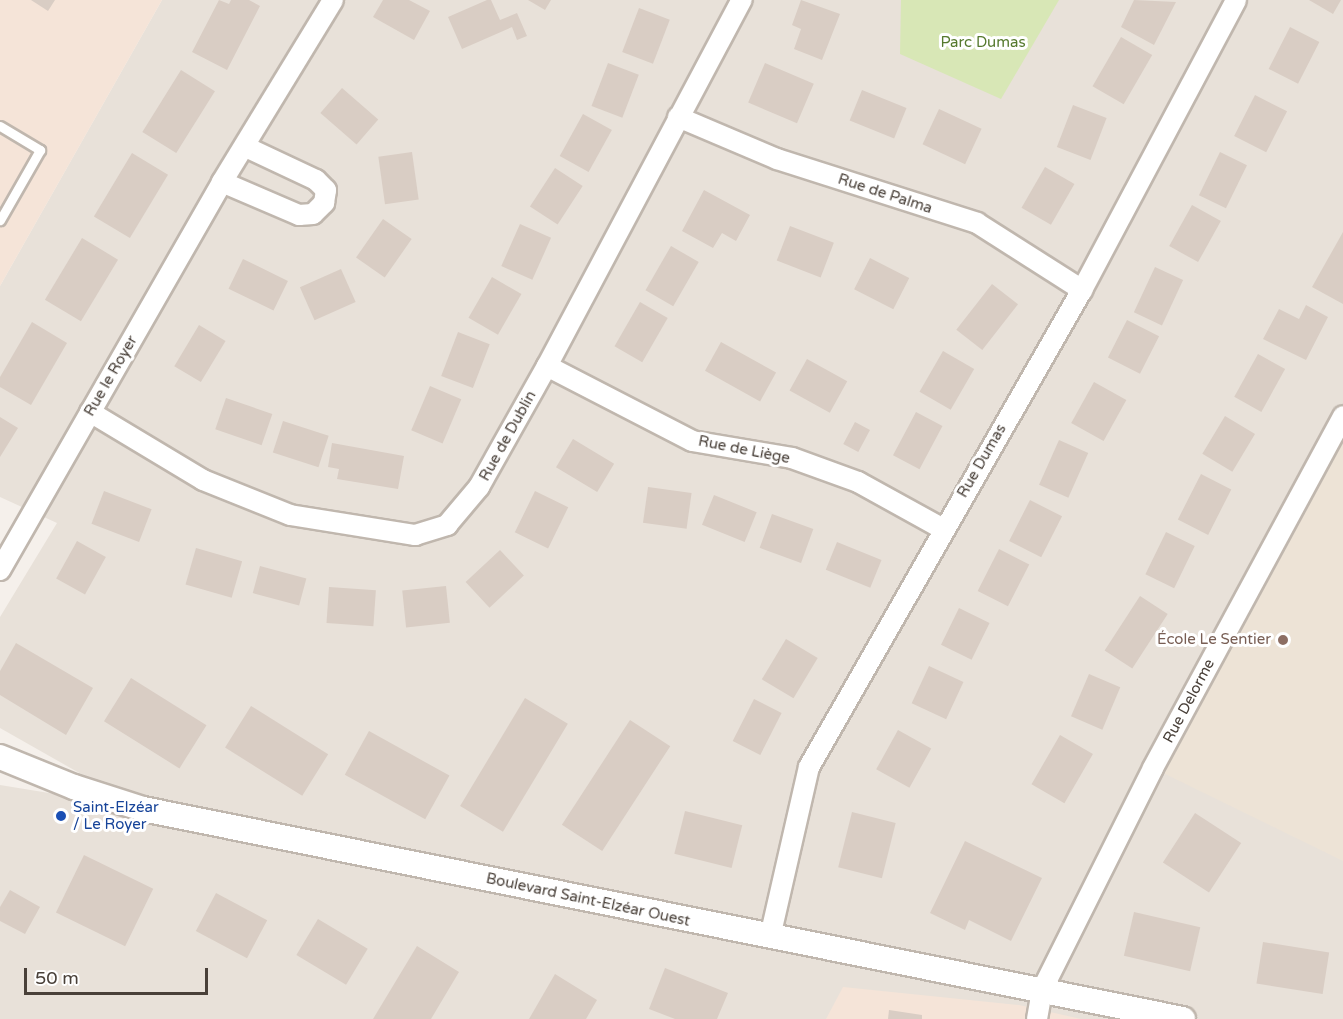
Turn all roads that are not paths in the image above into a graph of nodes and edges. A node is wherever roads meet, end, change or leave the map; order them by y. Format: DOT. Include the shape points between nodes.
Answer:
graph roads {
  1 [pos="333,0"];
  2 [pos="742,0"];
  3 [pos="1236,0"];
  4 [pos="678,117"];
  5 [pos="0,126"];
  6 [pos="246,147"];
  7 [pos="222,182"];
  8 [pos="0,220"];
  9 [pos="1082,290"];
  10 [pos="547,366"];
  11 [pos="90,412"];
  12 [pos="1343,417"];
  13 [pos="943,529"];
  14 [pos="0,570"];
  15 [pos="0,757"];
  16 [pos="770,937"];
  17 [pos="1042,990"];
  18 [pos="1037,1019"];
  19 [pos="1183,1019"];
  1 -- 6 [label="street, Rue le Royer"];
  2 -- 4 [label="street, Rue de Dublin"];
  3 -- 9 [label="street, Rue Dumas"];
  4 -- 9 [label="street, Rue de Palma" via="777,159 977,223"];
  4 -- 10 [label="street, Rue de Dublin"];
  5 -- 8 [label="lane" via="40,150"];
  6 -- 7 [label="street, Rue le Royer"];
  6 -- 7 [label="street" via="316,180 326,190 324,203 313,214 299,215"];
  7 -- 11 [label="street, Rue le Royer"];
  9 -- 13 [label="street, Rue Dumas"];
  10 -- 11 [label="street, Rue de Dublin" via="479,487 447,525 415,535 290,516 203,480"];
  10 -- 13 [label="street, Rue de Liège" via="692,441 792,458 858,482"];
  11 -- 14 [label="street, Rue le Royer"];
  12 -- 17 [label="street, Rue Delorme" via="1153,768"];
  13 -- 16 [label="street, Rue Dumas" via="810,767"];
  15 -- 16 [label="street, Boulevard Saint-Elzéar Ouest" via="143,809"];
  16 -- 17 [label="street, Boulevard Saint-Elzéar Ouest"];
  17 -- 18 [label="street, Rue Delorme"];
  17 -- 19 [label="street, Boulevard Saint-Elzéar Ouest"];
}
